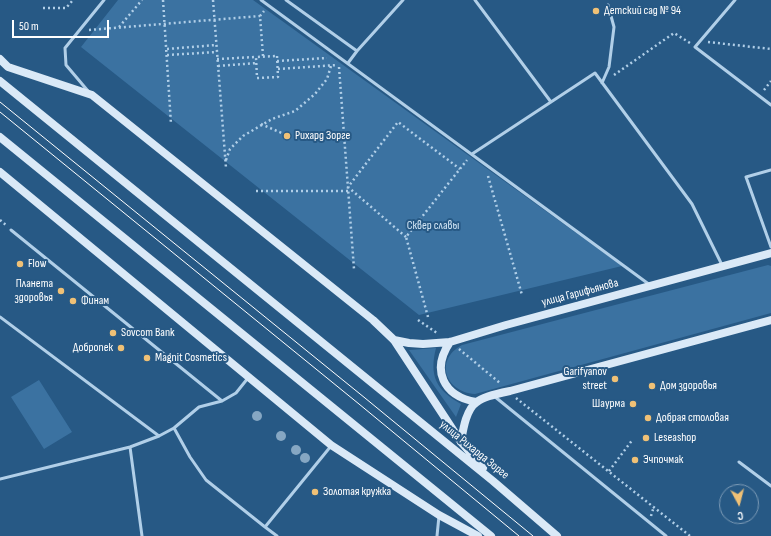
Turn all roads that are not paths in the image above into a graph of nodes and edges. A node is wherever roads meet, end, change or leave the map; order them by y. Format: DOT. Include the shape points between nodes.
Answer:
graph roads {
  1 [pos="104,0"];
  2 [pos="261,0"];
  3 [pos="286,0"];
  4 [pos="403,0"];
  5 [pos="474,0"];
  6 [pos="735,0"];
  7 [pos="608,5"];
  8 [pos="357,51"];
  9 [pos="0,59"];
  10 [pos="348,63"];
  11 [pos="0,81"];
  12 [pos="602,83"];
  13 [pos="92,95"];
  14 [pos="551,102"];
  15 [pos="771,104"];
  16 [pos="0,137"];
  17 [pos="472,154"];
  18 [pos="771,170"];
  19 [pos="0,172"];
  20 [pos="11,230"];
  21 [pos="771,247"];
  22 [pos="771,253"];
  23 [pos="723,267"];
  24 [pos="652,286"];
  25 [pos="0,317"];
  26 [pos="771,320"];
  27 [pos="394,340"];
  28 [pos="450,342"];
  29 [pos="249,377"];
  30 [pos="493,396"];
  31 [pos="222,401"];
  32 [pos="476,402"];
  33 [pos="174,428"];
  34 [pos="159,436"];
  35 [pos="461,442"];
  36 [pos="332,445"];
  37 [pos="130,447"];
  38 [pos="739,462"];
  39 [pos="0,480"];
  40 [pos="493,481"];
  41 [pos="771,486"];
  42 [pos="439,516"];
  43 [pos="265,527"];
  44 [pos="142,536"];
  45 [pos="277,536"];
  46 [pos="437,536"];
  47 [pos="478,536"];
  48 [pos="491,536"];
  49 [pos="557,536"];
  50 [pos="666,536"];
  1 -- 13 [label="lane" via="65,48 66,65"];
  2 -- 10 [label="lane"];
  3 -- 8 [label="lane"];
  4 -- 8 [label="lane"];
  5 -- 14 [label="lane"];
  6 -- 15 [label="lane" via="695,47"];
  7 -- 12 [label="lane" via="614,27 609,67"];
  8 -- 10 [label="lane"];
  9 -- 13 [label="main road" via="8,67"];
  10 -- 17 [label="lane"];
  11 -- 40 [label="main road, улица Рихарда Зорге"];
  12 -- 14 [label="lane" via="595,73"];
  12 -- 23 [label="lane" via="692,204"];
  13 -- 27 [label="main road" via="373,320"];
  14 -- 17 [label="lane"];
  16 -- 48 [label="main road"];
  17 -- 24 [label="lane"];
  18 -- 21 [label="lane" via="746,177"];
  19 -- 29 [label="main road"];
  20 -- 31 [label="lane"];
  22 -- 23 [label="main road, улица Гарифьянова"];
  23 -- 24 [label="main road, улица Гарифьянова"];
  24 -- 28 [label="main road, улица Гарифьянова"];
  25 -- 34 [label="lane"];
  26 -- 30 [label="main road"];
  27 -- 28 [label="main road, улица Гарифьянова" via="409,344"];
  27 -- 35 [label="main road"];
  28 -- 32 [label="main road" via="443,352 440,363 446,386 465,400"];
  29 -- 31 [label="lane" via="236,393"];
  29 -- 36 [label="main road"];
  30 -- 32 [label="main road"];
  30 -- 50 [label="lane"];
  31 -- 33 [label="lane" via="199,407"];
  32 -- 35 [label="main road" via="463,427"];
  33 -- 34 [label="lane"];
  33 -- 43 [label="lane" via="206,480"];
  34 -- 37 [label="lane"];
  35 -- 40 [label="main road"];
  36 -- 42 [label="main road"];
  36 -- 43 [label="lane"];
  37 -- 39 [label="lane"];
  37 -- 44 [label="lane"];
  38 -- 41 [label="lane"];
  40 -- 49 [label="main road, улица Рихарда Зорге"];
  42 -- 46 [label="lane"];
  42 -- 47 [label="main road"];
  43 -- 45 [label="lane"];
}
